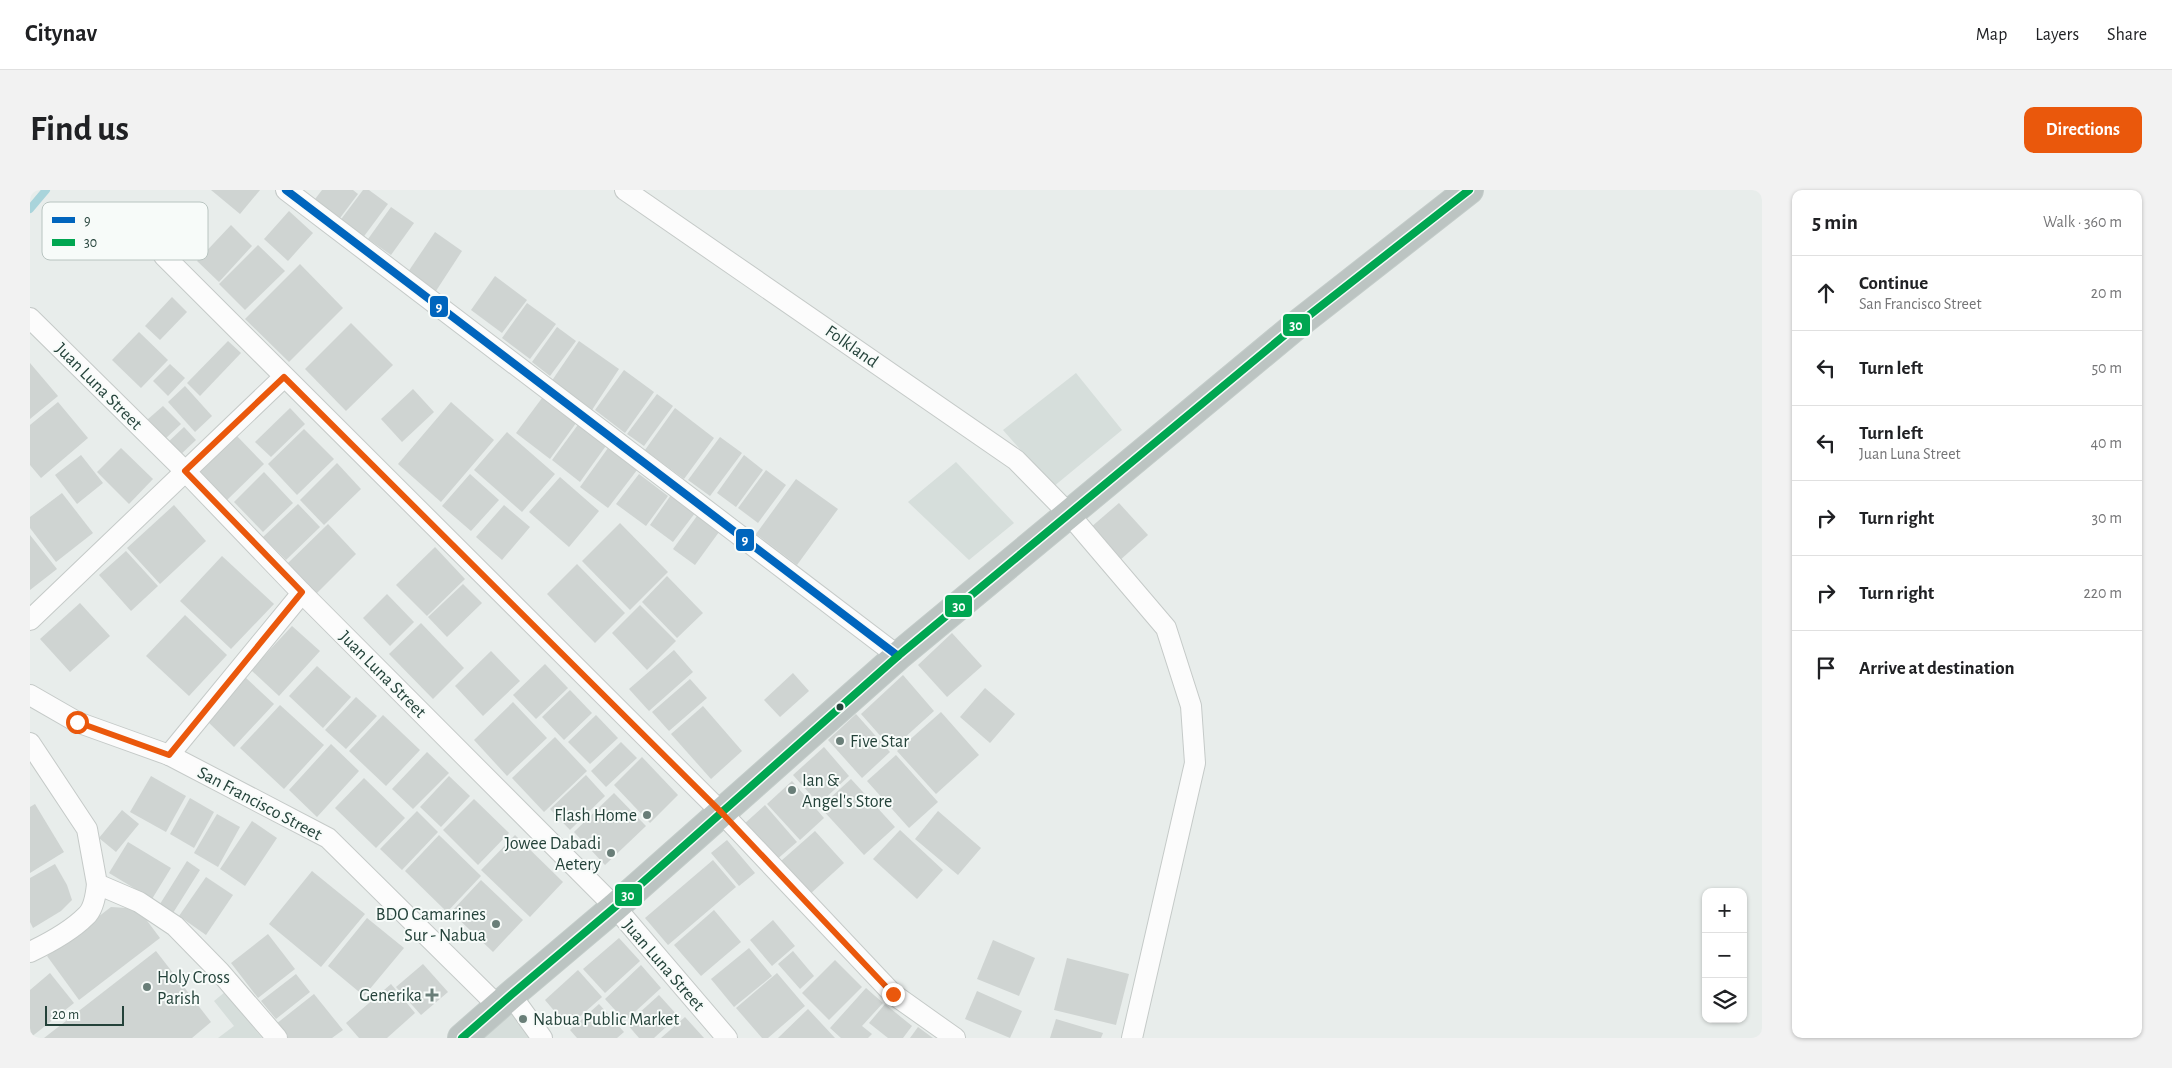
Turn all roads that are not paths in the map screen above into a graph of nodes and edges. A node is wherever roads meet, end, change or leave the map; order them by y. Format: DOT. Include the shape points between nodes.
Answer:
graph roads {
  1 [pos="286,190"];
  2 [pos="625,190"];
  3 [pos="1469,190"];
  4 [pos="168,260"];
  5 [pos="30,318"];
  6 [pos="284,377"];
  7 [pos="185,471"];
  8 [pos="1069,514"];
  9 [pos="302,592"];
  10 [pos="30,620"];
  11 [pos="898,656"];
  12 [pos="30,695"];
  13 [pos="30,743"];
  14 [pos="169,755"];
  15 [pos="721,812"];
  16 [pos="96,884"];
  17 [pos="614,907"];
  18 [pos="30,952"];
  19 [pos="504,1001"];
  20 [pos="277,1038"];
  21 [pos="462,1038"];
  22 [pos="542,1038"];
  23 [pos="727,1038"];
  24 [pos="955,1038"];
  25 [pos="1132,1038"];
  1 -- 11 [label="street"];
  2 -- 8 [label="street, Folkland" via="1016,460"];
  3 -- 8 [label="highway" via="1298,324"];
  4 -- 6 [label="street"];
  5 -- 7 [label="street, Juan Luna Street"];
  6 -- 7 [label="street"];
  6 -- 15 [label="street"];
  7 -- 9 [label="street, Juan Luna Street"];
  7 -- 10 [label="street"];
  8 -- 11 [label="highway"];
  8 -- 25 [label="street, Folkland" via="1166,628 1191,706 1195,763"];
  9 -- 14 [label="street"];
  9 -- 17 [label="street, Juan Luna Street"];
  11 -- 15 [label="highway"];
  12 -- 14 [label="street, San Francisco Street" via="77,722"];
  13 -- 16 [label="street" via="87,829"];
  14 -- 19 [label="street, San Francisco Street" via="328,838"];
  15 -- 17 [label="highway"];
  15 -- 24 [label="street" via="893,994"];
  16 -- 18 [label="street" via="96,897 87,916"];
  16 -- 20 [label="street" via="139,902 175,926"];
  17 -- 19 [label="highway"];
  17 -- 23 [label="street, Juan Luna Street"];
  19 -- 21 [label="highway"];
  19 -- 22 [label="street, San Francisco Street"];
}
